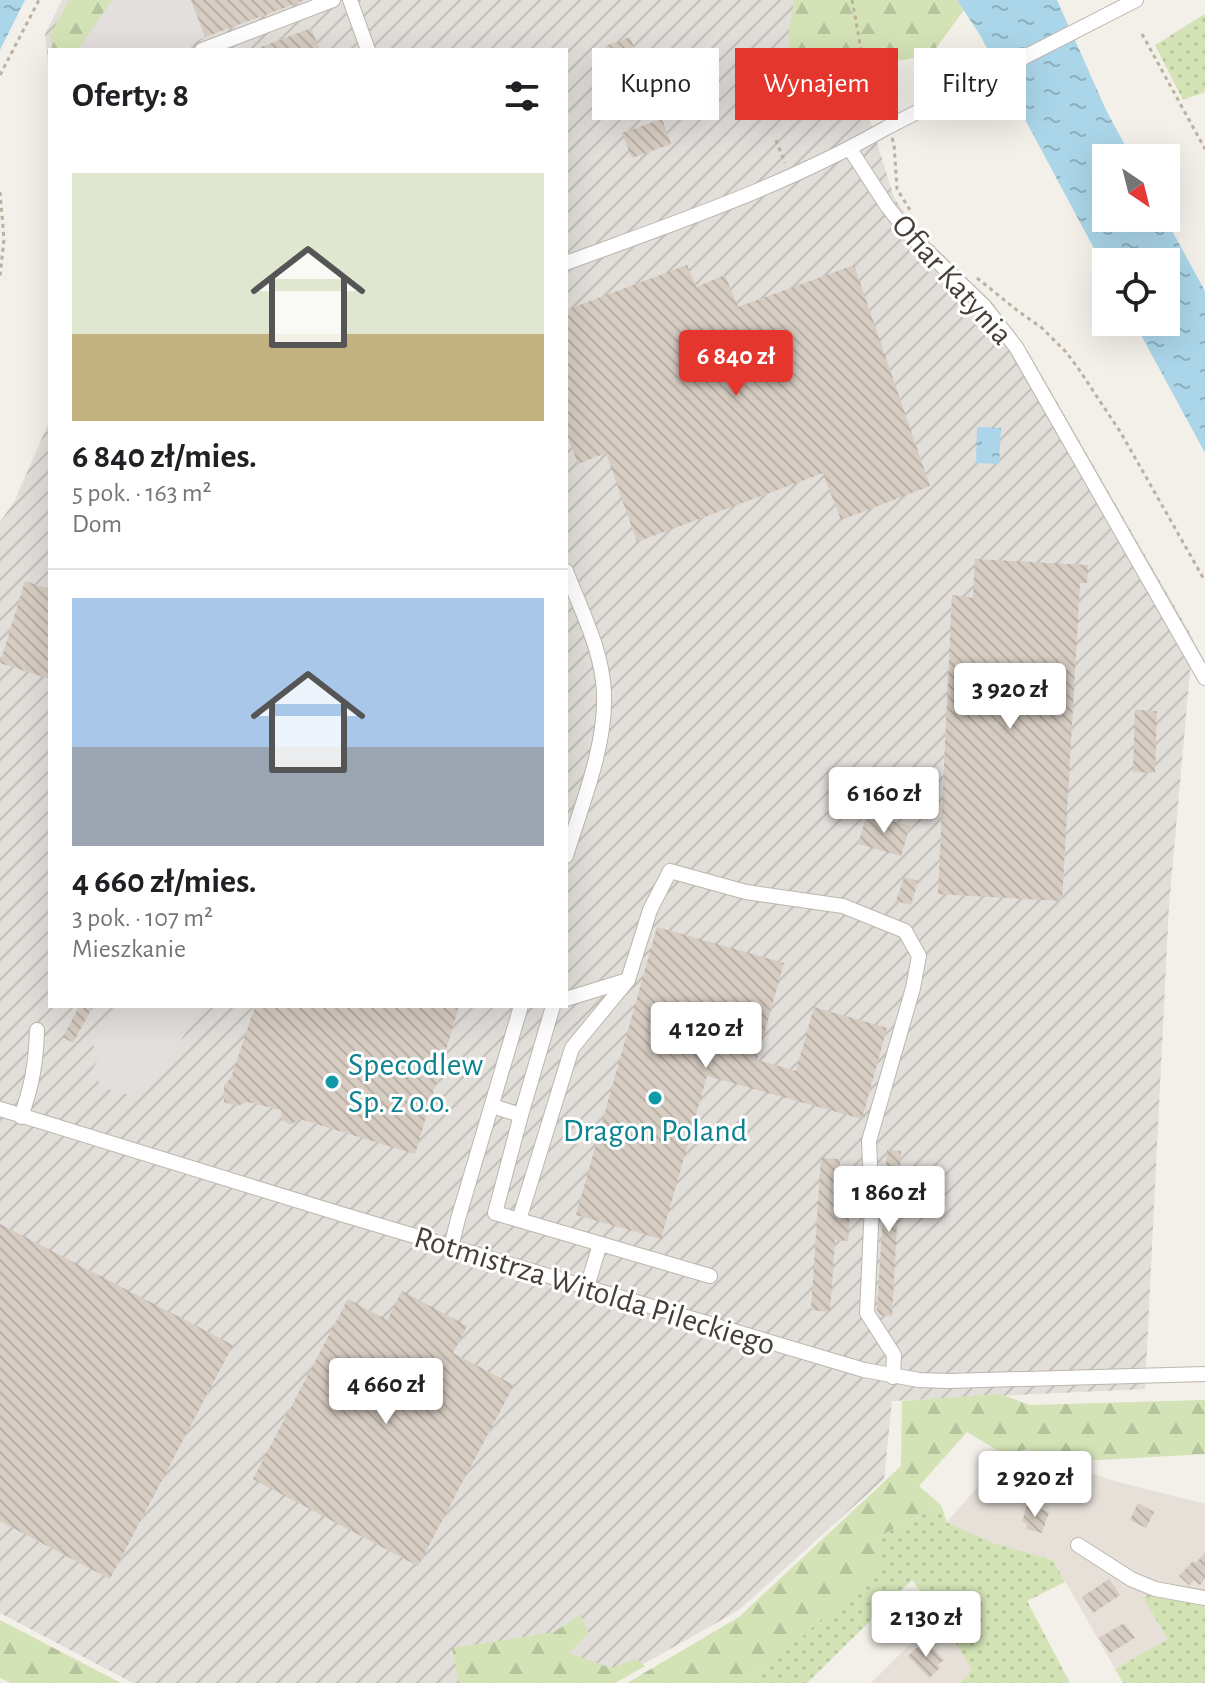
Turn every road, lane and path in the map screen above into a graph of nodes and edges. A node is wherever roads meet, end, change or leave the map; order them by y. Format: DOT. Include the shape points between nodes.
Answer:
graph roads {
  1 [pos="39,0"];
  2 [pos="333,0"];
  3 [pos="350,0"];
  4 [pos="852,0"];
  5 [pos="1136,0"];
  6 [pos="1142,34"];
  7 [pos="207,48"];
  8 [pos="367,48"];
  9 [pos="862,48"];
  10 [pos="0,75"];
  11 [pos="891,137"];
  12 [pos="776,140"];
  13 [pos="850,149"];
  14 [pos="1205,149"];
  15 [pos="791,177"];
  16 [pos="0,192"];
  17 [pos="909,210"];
  18 [pos="568,262"];
  19 [pos="0,276"];
  20 [pos="975,277"];
  21 [pos="568,576"];
  22 [pos="1205,581"];
  23 [pos="1205,678"];
  24 [pos="568,849"];
  25 [pos="628,980"];
  26 [pos="568,998"];
  27 [pos="520,1008"];
  28 [pos="552,1008"];
  29 [pos="37,1030"];
  30 [pos="492,1106"];
  31 [pos="0,1109"];
  32 [pos="521,1115"];
  33 [pos="21,1117"];
  34 [pos="519,1220"];
  35 [pos="600,1244"];
  36 [pos="451,1247"];
  37 [pos="710,1276"];
  38 [pos="587,1287"];
  39 [pos="1205,1374"];
  40 [pos="893,1377"];
  41 [pos="1078,1545"];
  42 [pos="1205,1598"];
  1 -- 10 [label="path"];
  2 -- 7 [label="street"];
  3 -- 8 [label="street"];
  4 -- 9 [label="path"];
  5 -- 13 [label="street"];
  6 -- 14 [label="path"];
  11 -- 17 [label="path" via="897,189"];
  12 -- 15 [label="path"];
  13 -- 15 [label="street"];
  13 -- 23 [label="street, Ofiar Katynia" via="910,235 984,306 1016,347"];
  15 -- 18 [label="street"];
  16 -- 19 [label="path"];
  20 -- 22 [label="path" via="1066,352 1121,433"];
  21 -- 24 [label="street" via="599,660 604,694 595,760"];
  25 -- 26 [label="street"];
  25 -- 34 [label="street" via="572,1048"];
  25 -- 40 [label="street" via="650,910 670,871 746,892 843,906 905,931 919,956 869,1141 867,1313 894,1355"];
  27 -- 30 [label="street"];
  28 -- 32 [label="street"];
  29 -- 33 [label="street" via="32,1085"];
  30 -- 32 [label="street"];
  30 -- 36 [label="street"];
  31 -- 33 [label="street, Rotmistrza Witolda Pileckiego"];
  32 -- 34 [label="street" via="495,1213"];
  33 -- 36 [label="street, Rotmistrza Witolda Pileckiego"];
  34 -- 35 [label="street"];
  35 -- 37 [label="street"];
  35 -- 38 [label="street"];
  36 -- 38 [label="street, Rotmistrza Witolda Pileckiego"];
  38 -- 40 [label="street, Rotmistrza Witolda Pileckiego"];
  39 -- 40 [label="street, Rotmistrza Witolda Pileckiego" via="948,1381"];
  41 -- 42 [label="street" via="1131,1579"];
}
